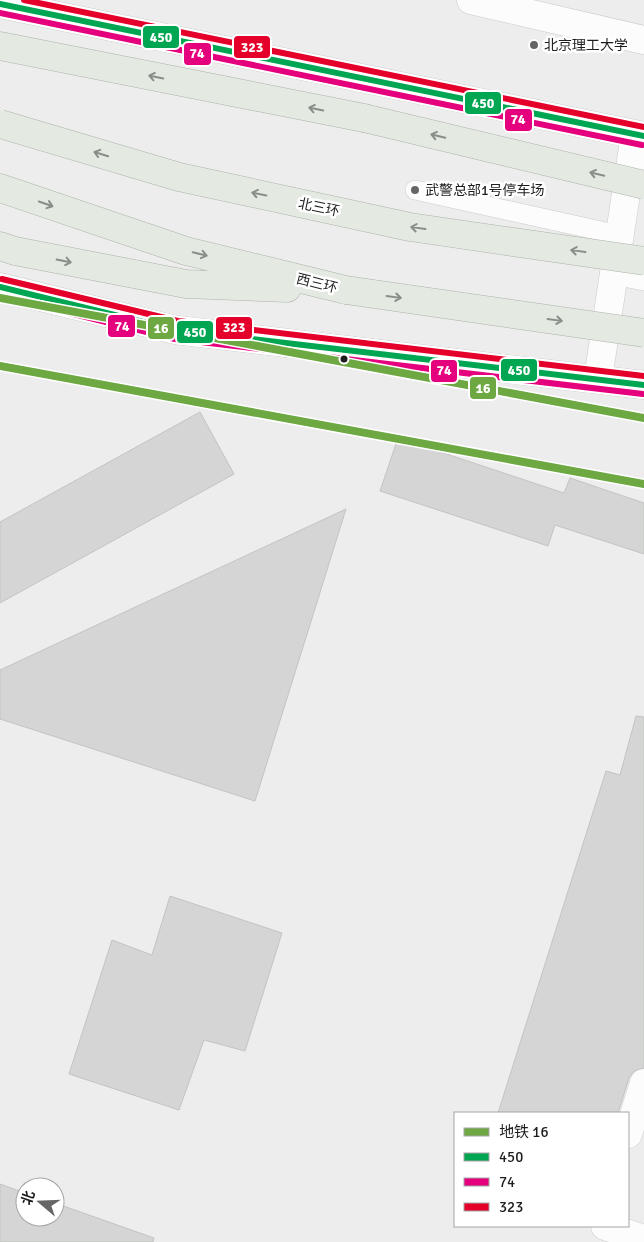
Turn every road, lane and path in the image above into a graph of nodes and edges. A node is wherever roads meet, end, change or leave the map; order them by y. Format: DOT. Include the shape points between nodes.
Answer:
graph roads {
  1 [pos="471,0"];
  2 [pos="0,4"];
  3 [pos="644,40"];
  4 [pos="0,46"];
  5 [pos="0,124"];
  6 [pos="639,135"];
  7 [pos="644,185"];
  8 [pos="0,188"];
  9 [pos="415,190"];
  10 [pos="619,235"];
  11 [pos="0,246"];
  12 [pos="644,261"];
  13 [pos="614,275"];
  14 [pos="644,281"];
  15 [pos="0,287"];
  16 [pos="346,290"];
  17 [pos="644,333"];
  18 [pos="598,379"];
  19 [pos="644,385"];
  20 [pos="644,1083"];
  21 [pos="629,1131"];
  22 [pos="608,1227"];
  23 [pos="644,1239"];
  1 -- 3 [label="street"];
  2 -- 6 [label="street"];
  7 -- 4 [label="highway, one-way, bridge" via="364,118"];
  12 -- 5 [label="highway, 北三环, one-way, bridge" via="400,224 179,177"];
  6 -- 10 [label="street"];
  8 -- 16 [label="highway, 西三环, one-way" via="186,251"];
  9 -- 10 [label="lane"];
  10 -- 13 [label="street"];
  11 -- 16 [label="highway, one-way" via="16,252 186,284"];
  13 -- 14 [label="lane"];
  13 -- 18 [label="street"];
  15 -- 18 [label="street" via="176,330"];
  16 -- 17 [label="highway, 西三环, one-way, bridge"];
  18 -- 19 [label="street"];
  20 -- 21 [label="street"];
  22 -- 23 [label="street"];
}
